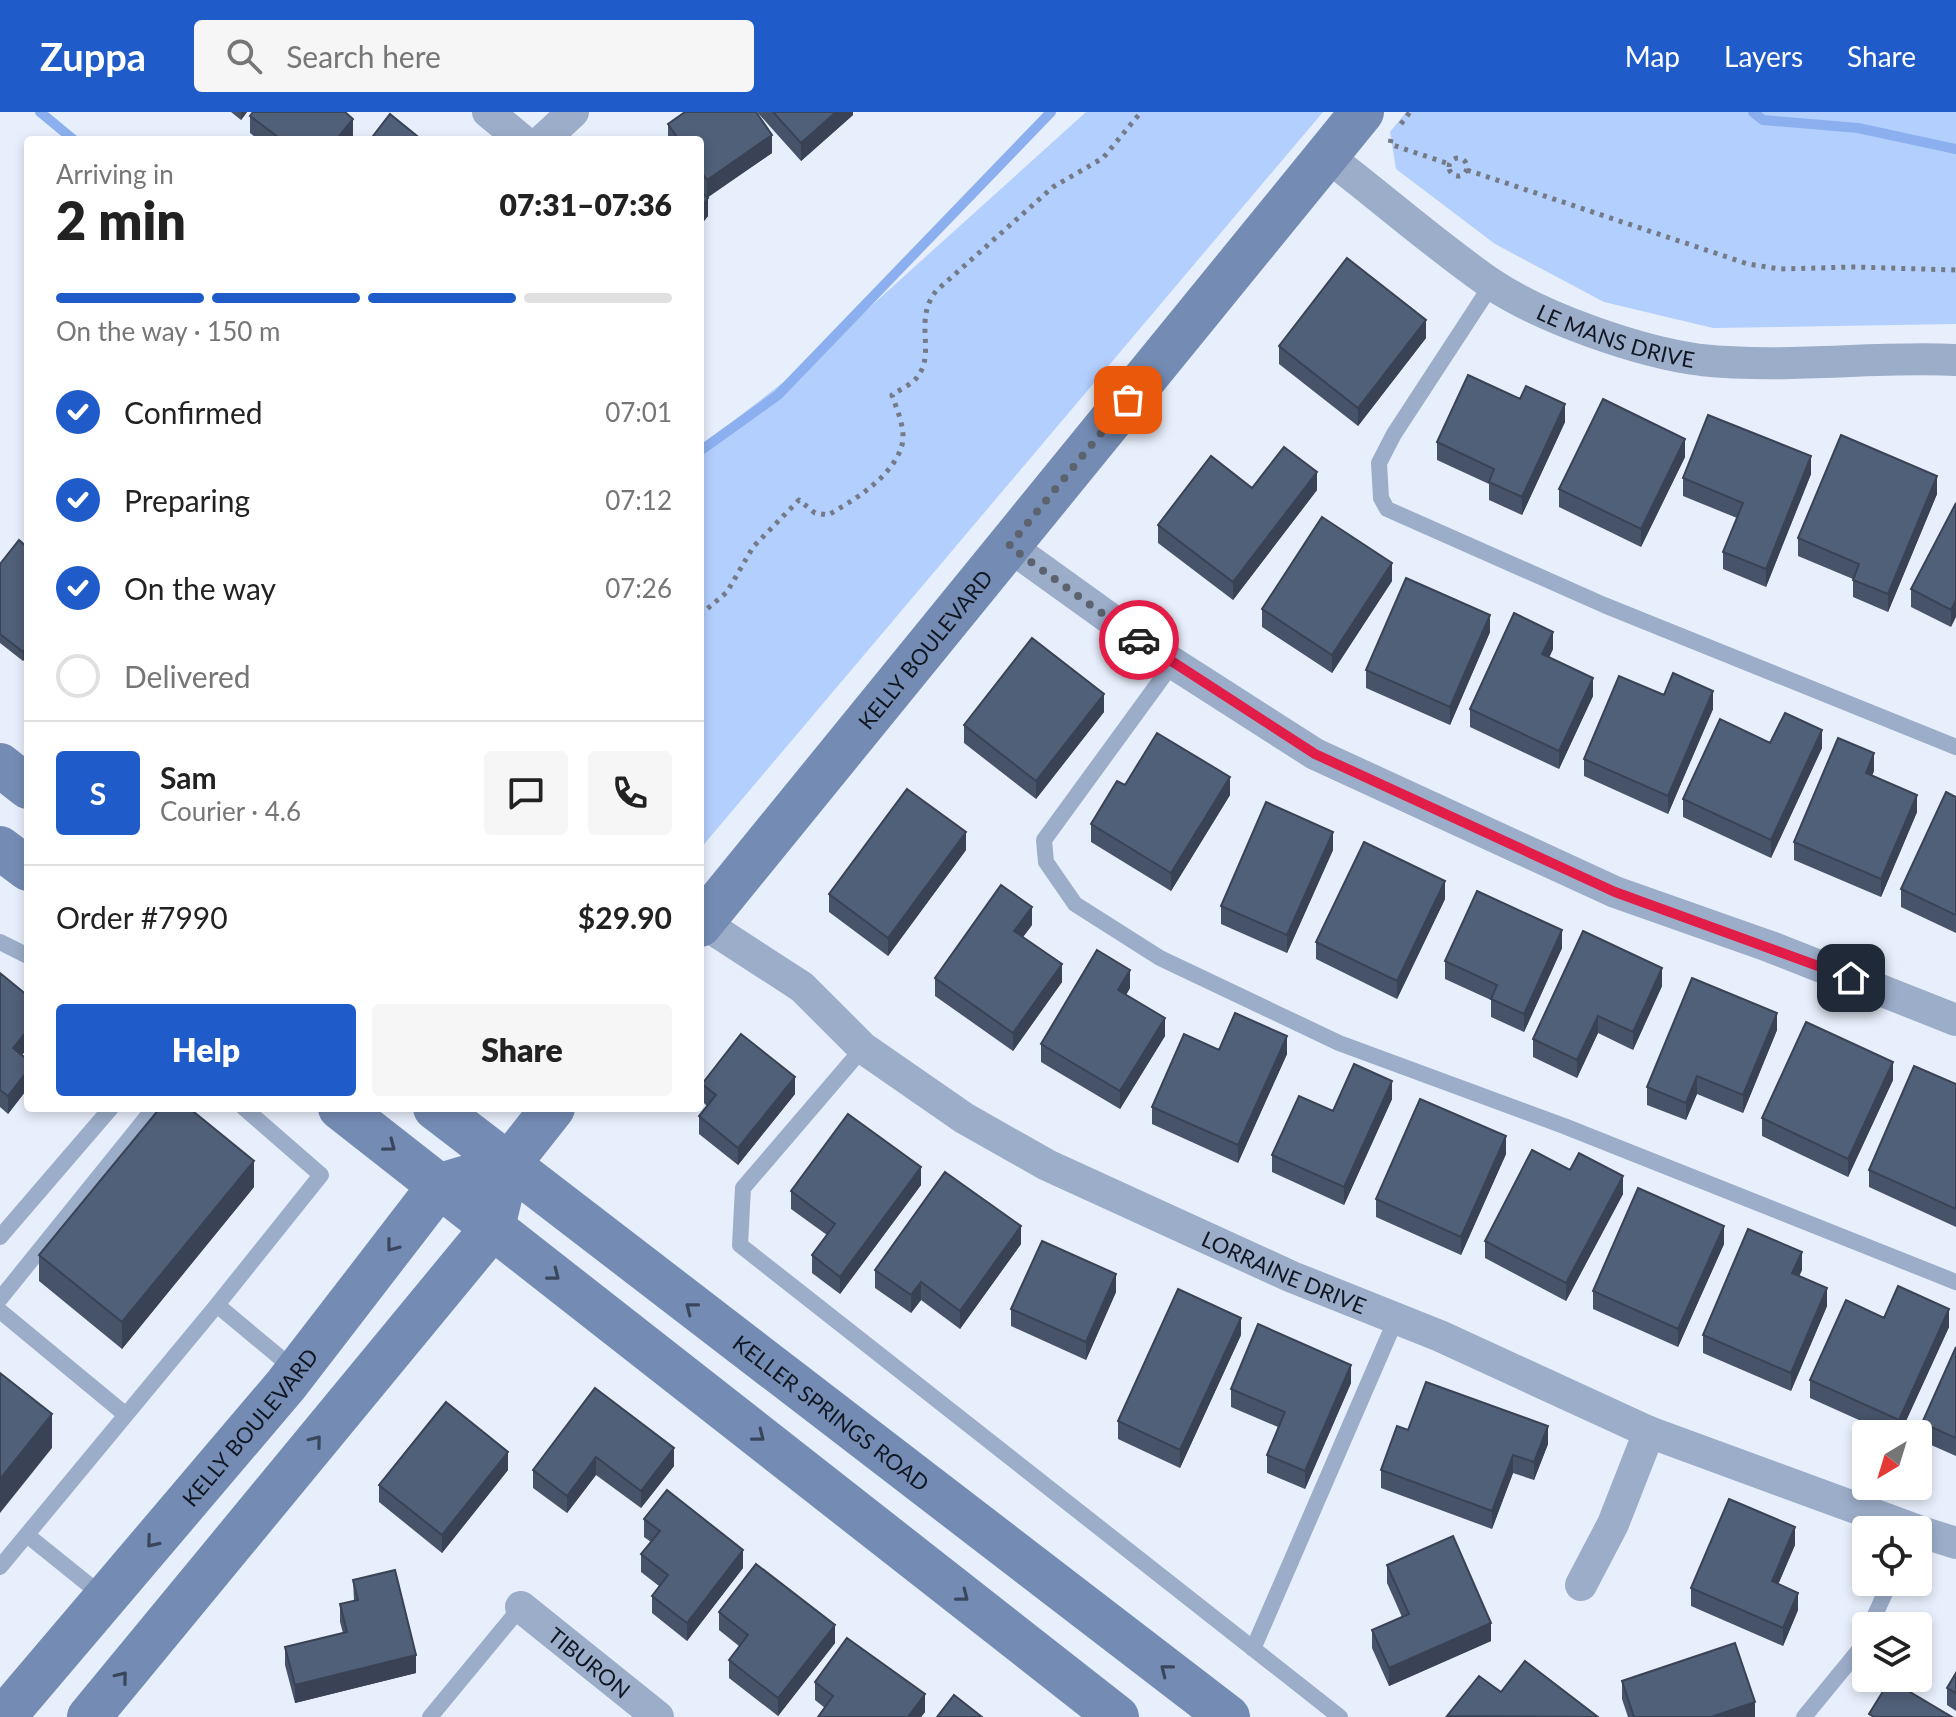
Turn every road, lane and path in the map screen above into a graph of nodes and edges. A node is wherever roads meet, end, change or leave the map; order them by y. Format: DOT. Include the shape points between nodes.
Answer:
graph roads {
  1 [pos="488,112"];
  2 [pos="573,112"];
  3 [pos="1141,112"];
  4 [pos="1376,128"];
  5 [pos="517,136"];
  6 [pos="547,136"];
  7 [pos="1327,156"];
  8 [pos="1449,164"];
  9 [pos="1467,170"];
  10 [pos="1956,270"];
  11 [pos="1492,284"];
  12 [pos="1956,360"];
  13 [pos="1009,546"];
  14 [pos="704,612"];
  15 [pos="1173,663"];
  16 [pos="1956,747"];
  17 [pos="0,848"];
  18 [pos="24,866"];
  19 [pos="704,919"];
  20 [pos="704,925"];
  21 [pos="0,942"];
  22 [pos="24,954"];
  23 [pos="1956,1020"];
  24 [pos="863,1048"];
  25 [pos="108,1112"];
  26 [pos="151,1112"];
  27 [pos="249,1112"];
  28 [pos="345,1112"];
  29 [pos="440,1112"];
  30 [pos="550,1112"];
  31 [pos="508,1165"];
  32 [pos="440,1185"];
  33 [pos="493,1227"];
  34 [pos="0,1237"];
  35 [pos="1956,1282"];
  36 [pos="0,1299"];
  37 [pos="217,1305"];
  38 [pos="0,1311"];
  39 [pos="1396,1319"];
  40 [pos="297,1371"];
  41 [pos="126,1415"];
  42 [pos="1649,1432"];
  43 [pos="1877,1516"];
  44 [pos="27,1535"];
  45 [pos="1932,1535"];
  46 [pos="1956,1543"];
  47 [pos="0,1567"];
  48 [pos="1581,1585"];
  49 [pos="105,1598"];
  50 [pos="521,1607"];
  51 [pos="155,1637"];
  52 [pos="1253,1649"];
  53 [pos="1852,1659"];
  54 [pos="4,1717"];
  55 [pos="89,1717"];
  56 [pos="430,1717"];
  57 [pos="658,1717"];
  58 [pos="1117,1717"];
  59 [pos="1228,1717"];
  60 [pos="1340,1717"];
  61 [pos="1804,1717"];
  1 -- 5 [label="street"];
  2 -- 6 [label="street"];
  3 -- 14 [label="path" via="1103,158 1053,187 925,305 926,352 918,377 892,395 902,444 884,473 828,515 815,513 799,500 753,547 727,592"];
  4 -- 7 [label="main road, KELLY BOULEVARD"];
  4 -- 8 [label="path"];
  7 -- 11 [label="street, LE MANS DRIVE"];
  7 -- 13 [label="main road, KELLY BOULEVARD"];
  8 -- 9 [label="path" via="1462,159"];
  8 -- 9 [label="path" via="1455,176"];
  9 -- 10 [label="path" via="1748,264 1780,269"];
  11 -- 12 [label="street, LE MANS DRIVE" via="1574,325 1698,359 1775,365 1895,357"];
  11 -- 16 [label="lane" via="1379,463 1381,498 1387,509 1590,600"];
  13 -- 15 [label="street"];
  13 -- 19 [label="main road, KELLY BOULEVARD"];
  15 -- 23 [label="street" via="1315,754 1587,879"];
  15 -- 35 [label="lane" via="1044,840 1046,862 1075,904 1160,958 1339,1043"];
  17 -- 18 [label="main road"];
  20 -- 24 [label="street, LORRAINE DRIVE" via="802,987"];
  21 -- 22 [label="lane"];
  24 -- 39 [label="street, LORRAINE DRIVE" via="964,1118 1047,1165"];
  24 -- 52 [label="lane" via="743,1188 740,1245"];
  25 -- 34 [label="lane"];
  26 -- 36 [label="lane"];
  27 -- 37 [label="lane" via="321,1175"];
  28 -- 32 [label="main road, one-way"];
  29 -- 31 [label="main road, KELLER SPRINGS ROAD"];
  30 -- 31 [label="main road"];
  31 -- 32 [label="main road"];
  31 -- 33 [label="main road"];
  59 -- 31 [label="main road, KELLER SPRINGS ROAD, one-way"];
  32 -- 33 [label="main road"];
  32 -- 40 [label="main road, KELLY BOULEVARD, one-way"];
  51 -- 33 [label="main road, one-way"];
  33 -- 58 [label="main road, one-way"];
  37 -- 40 [label="lane"];
  37 -- 41 [label="lane"];
  38 -- 41 [label="lane"];
  39 -- 42 [label="street, LORRAINE DRIVE"];
  39 -- 52 [label="lane"];
  40 -- 49 [label="main road, KELLY BOULEVARD, one-way"];
  41 -- 44 [label="lane"];
  42 -- 43 [label="street, LORRAINE DRIVE"];
  42 -- 48 [label="street" via="1613,1524"];
  44 -- 47 [label="lane"];
  44 -- 49 [label="lane"];
  45 -- 46 [label="street, LORRAINE DRIVE"];
  49 -- 51 [label="main road"];
  49 -- 54 [label="main road, KELLY BOULEVARD"];
  50 -- 56 [label="lane"];
  50 -- 57 [label="street, TIBURON"];
  55 -- 51 [label="main road, one-way"];
  52 -- 60 [label="lane"];
  53 -- 61 [label="lane"];
}
